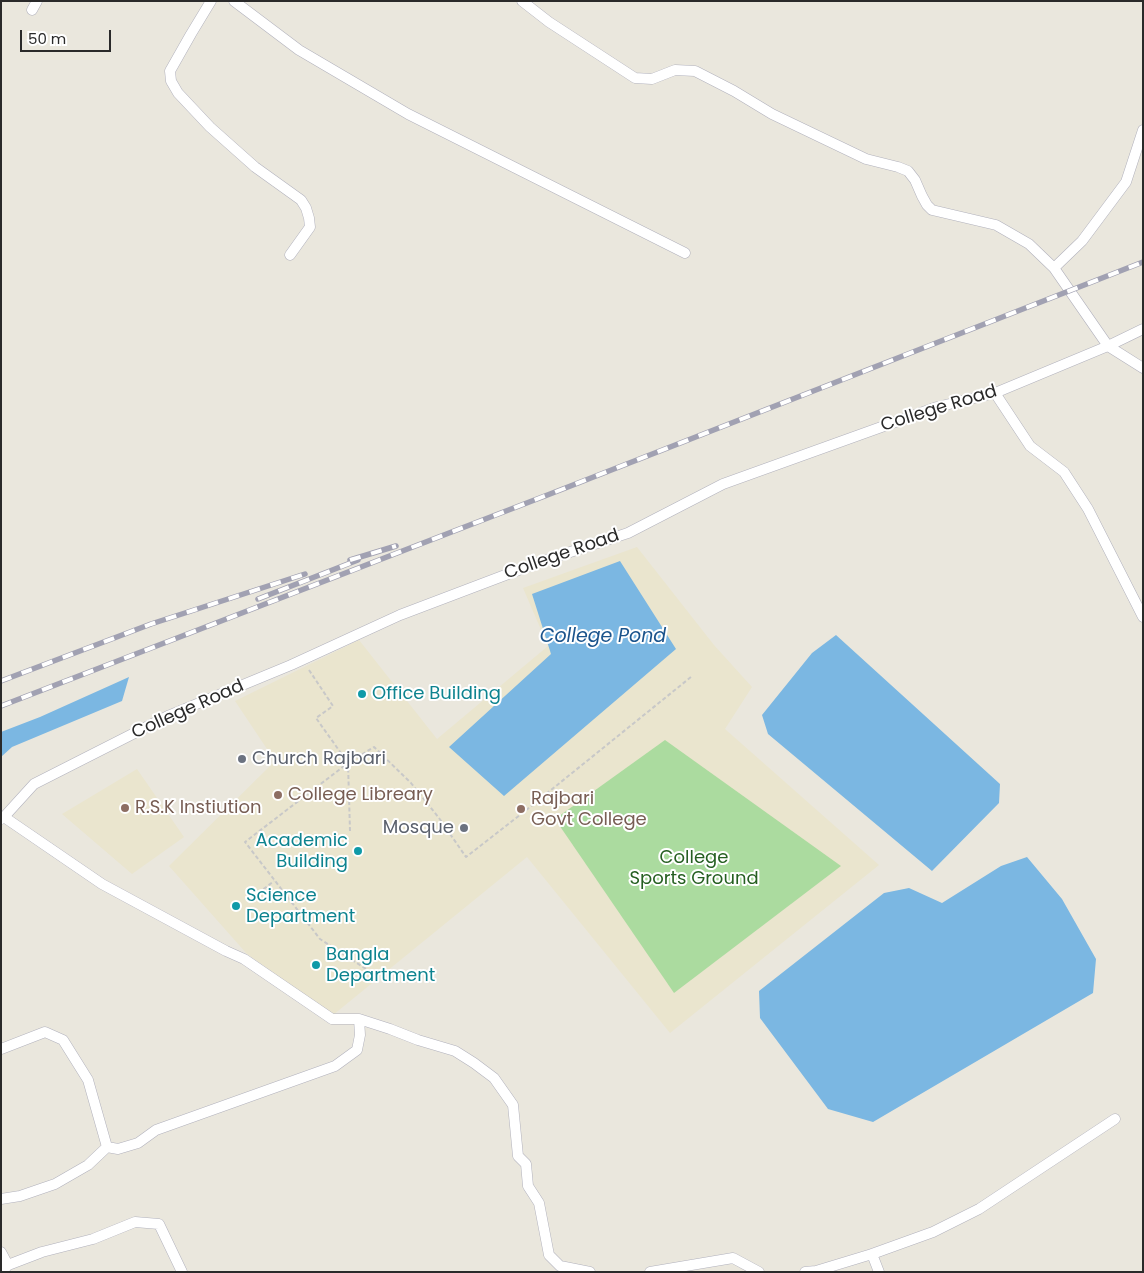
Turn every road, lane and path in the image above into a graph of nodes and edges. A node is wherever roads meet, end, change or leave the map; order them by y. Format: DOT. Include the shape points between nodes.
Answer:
graph roads {
  1 [pos="211,1"];
  2 [pos="234,1"];
  3 [pos="522,1"];
  4 [pos="1143,130"];
  5 [pos="685,252"];
  6 [pos="290,255"];
  7 [pos="1054,268"];
  8 [pos="1143,329"];
  9 [pos="1108,346"];
  10 [pos="1143,368"];
  11 [pos="995,393"];
  12 [pos="1143,617"];
  13 [pos="302,660"];
  14 [pos="691,677"];
  15 [pos="348,763"];
  16 [pos="3,818"];
  17 [pos="350,831"];
  18 [pos="274,881"];
  19 [pos="248,901"];
  20 [pos="366,969"];
  21 [pos="359,1019"];
  22 [pos="1,1049"];
  23 [pos="1115,1119"];
  24 [pos="107,1147"];
  25 [pos="1,1199"];
  26 [pos="1,1252"];
  27 [pos="872,1254"];
  28 [pos="5,1268"];
  29 [pos="182,1272"];
  30 [pos="590,1272"];
  31 [pos="650,1272"];
  32 [pos="758,1272"];
  33 [pos="805,1272"];
  34 [pos="879,1272"];
  1 -- 6 [label="street" via="170,71 171,81 210,127 255,167 301,200 310,227"];
  2 -- 5 [label="street" via="299,50 408,114"];
  3 -- 7 [label="street" via="635,78 652,79 675,70 695,72 772,114 866,159 908,171 932,210 996,225 1028,244"];
  4 -- 7 [label="street" via="1126,182 1082,241"];
  7 -- 9 [label="street"];
  8 -- 9 [label="street, College Road"];
  9 -- 10 [label="street"];
  9 -- 11 [label="street, College Road"];
  11 -- 12 [label="street" via="1030,446 1064,472 1088,509"];
  11 -- 13 [label="street, College Road" via="937,407 723,484 628,533 537,563 400,615"];
  13 -- 15 [label="path" via="333,706 316,718"];
  13 -- 16 [label="street, College Road" via="170,716 34,784"];
  14 -- 15 [label="path" via="466,857 411,783 374,747"];
  15 -- 17 [label="path"];
  15 -- 18 [label="path" via="245,842"];
  16 -- 21 [label="street" via="102,884 244,959 332,1019"];
  18 -- 19 [label="path"];
  18 -- 20 [label="path" via="320,939"];
  21 -- 24 [label="street" via="360,1035 356,1050 335,1066 156,1130 138,1143 118,1149"];
  21 -- 30 [label="street" via="455,1051 494,1078 513,1105 518,1156 526,1164 528,1186 539,1203 549,1255 560,1266"];
  22 -- 24 [label="street" via="45,1032 63,1040 88,1080"];
  23 -- 27 [label="street" via="979,1209 933,1232"];
  24 -- 25 [label="street" via="88,1165 55,1184"];
  26 -- 28 [label="street"];
  27 -- 33 [label="street"];
  27 -- 34 [label="street"];
  28 -- 29 [label="street" via="42,1252 135,1222 159,1224"];
  31 -- 32 [label="street" via="733,1258"];
}
